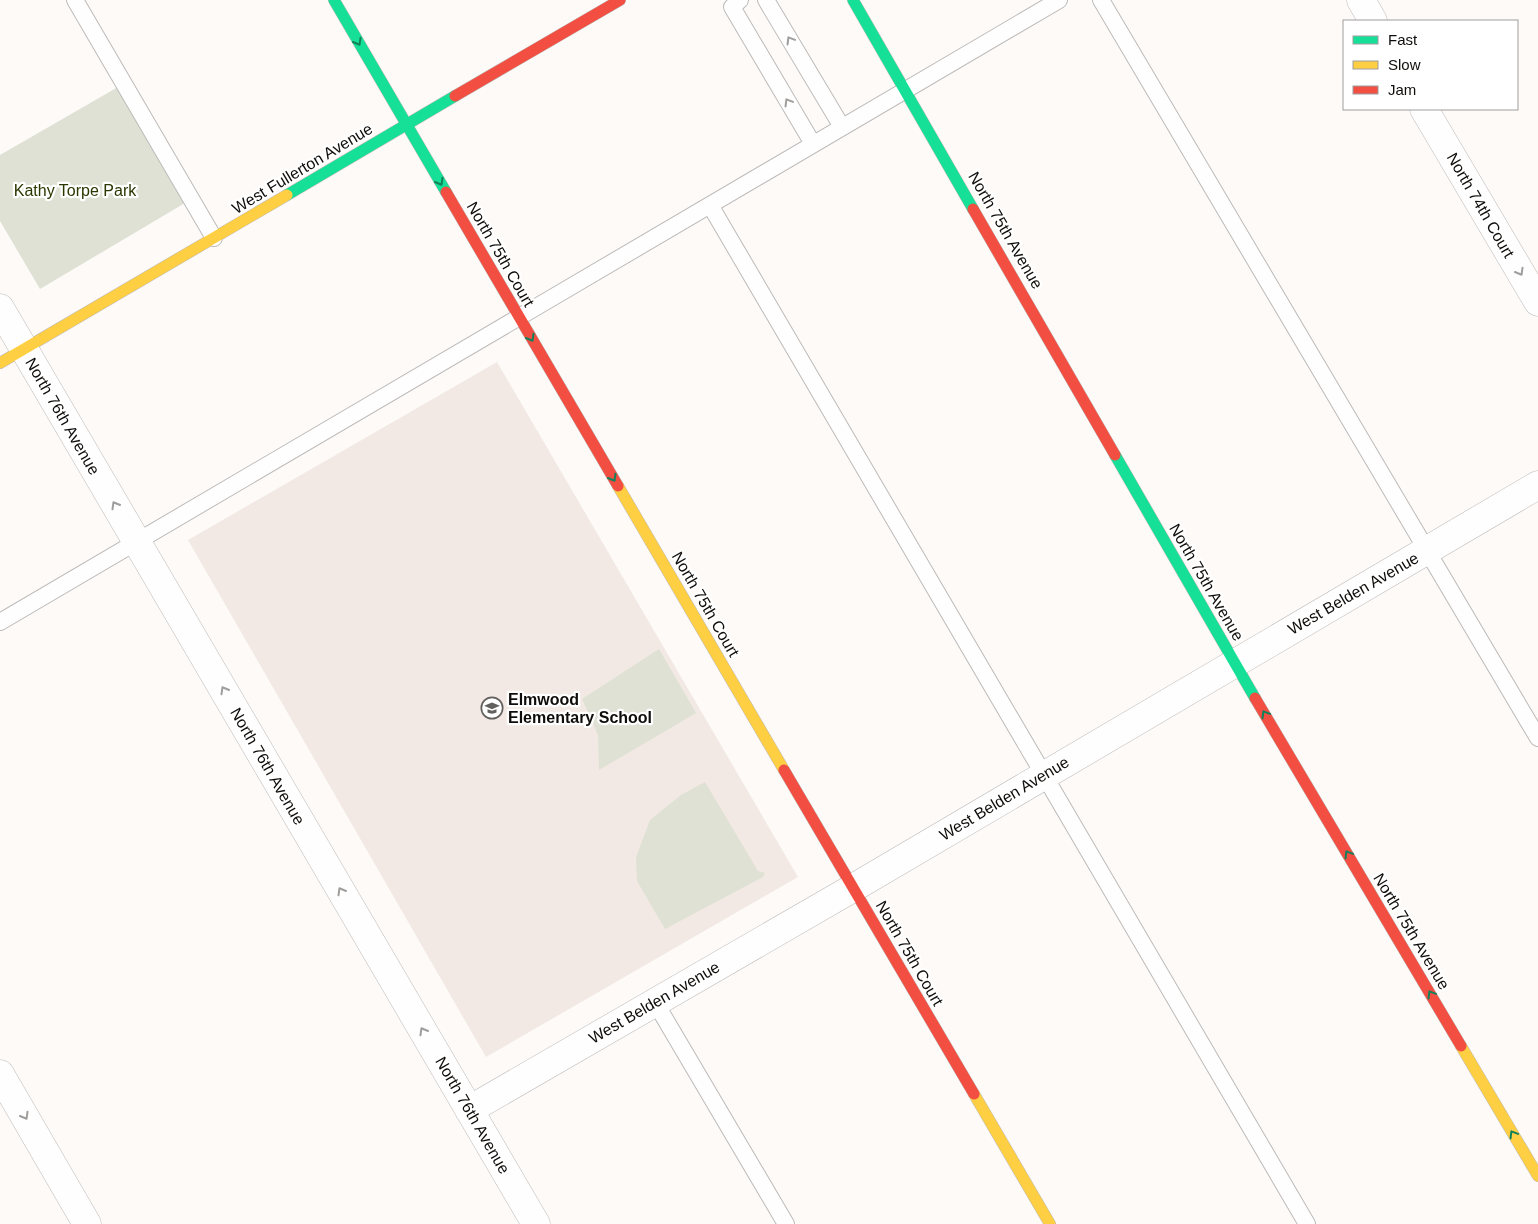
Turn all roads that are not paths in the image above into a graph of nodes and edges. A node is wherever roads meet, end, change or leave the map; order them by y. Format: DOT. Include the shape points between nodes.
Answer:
graph roads {
  1 [pos="75,0"];
  2 [pos="334,0"];
  3 [pos="620,0"];
  4 [pos="740,0"];
  5 [pos="766,0"];
  6 [pos="853,0"];
  7 [pos="1059,0"];
  8 [pos="1101,0"];
  9 [pos="1360,0"];
  10 [pos="599,5"];
  11 [pos="1372,20"];
  12 [pos="907,90"];
  13 [pos="1425,110"];
  14 [pos="407,125"];
  15 [pos="842,127"];
  16 [pos="813,144"];
  17 [pos="710,205"];
  18 [pos="214,238"];
  19 [pos="1538,302"];
  20 [pos="0,308"];
  21 [pos="520,318"];
  22 [pos="24,349"];
  23 [pos="0,363"];
  24 [pos="1538,485"];
  25 [pos="136,542"];
  26 [pos="1428,549"];
  27 [pos="0,622"];
  28 [pos="1234,662"];
  29 [pos="1538,738"];
  30 [pos="1043,774"];
  31 [pos="853,888"];
  32 [pos="655,1002"];
  33 [pos="0,1074"];
  34 [pos="470,1110"];
  35 [pos="1538,1176"];
  36 [pos="87,1224"];
  37 [pos="536,1224"];
  38 [pos="786,1224"];
  39 [pos="1050,1224"];
  40 [pos="1307,1224"];
  1 -- 18 [label="lane"];
  2 -- 14 [label="street, North 75th Court, one-way"];
  3 -- 10 [label="street, West Fullerton Avenue"];
  16 -- 4 [label="lane, one-way" via="732,8"];
  15 -- 5 [label="lane, one-way"];
  6 -- 12 [label="street, North 75th Avenue"];
  7 -- 12 [label="lane"];
  8 -- 26 [label="lane"];
  9 -- 11 [label="street"];
  10 -- 14 [label="street, West Fullerton Avenue"];
  12 -- 15 [label="lane"];
  12 -- 28 [label="street, North 75th Avenue"];
  13 -- 19 [label="street, North 74th Court, one-way"];
  14 -- 18 [label="street, West Fullerton Avenue"];
  14 -- 21 [label="street, North 75th Court, one-way"];
  15 -- 16 [label="lane"];
  16 -- 17 [label="lane"];
  17 -- 21 [label="lane"];
  17 -- 30 [label="lane"];
  18 -- 22 [label="street, West Fullerton Avenue"];
  20 -- 22 [label="street, North 76th Avenue"];
  21 -- 25 [label="lane"];
  21 -- 31 [label="street, North 75th Court, one-way"];
  22 -- 23 [label="street, West Fullerton Avenue"];
  25 -- 22 [label="street, North 76th Avenue, one-way"];
  24 -- 26 [label="street, West Belden Avenue"];
  25 -- 27 [label="lane"];
  34 -- 25 [label="street, North 76th Avenue, one-way"];
  26 -- 28 [label="street, West Belden Avenue"];
  26 -- 29 [label="lane"];
  28 -- 30 [label="street, West Belden Avenue"];
  35 -- 28 [label="street, North 75th Avenue, one-way"];
  30 -- 31 [label="street, West Belden Avenue"];
  30 -- 40 [label="lane"];
  31 -- 32 [label="street, West Belden Avenue"];
  31 -- 39 [label="street, North 75th Court"];
  32 -- 34 [label="street, West Belden Avenue"];
  32 -- 38 [label="lane"];
  33 -- 36 [label="street, one-way"];
  34 -- 37 [label="street, North 76th Avenue"];
}
